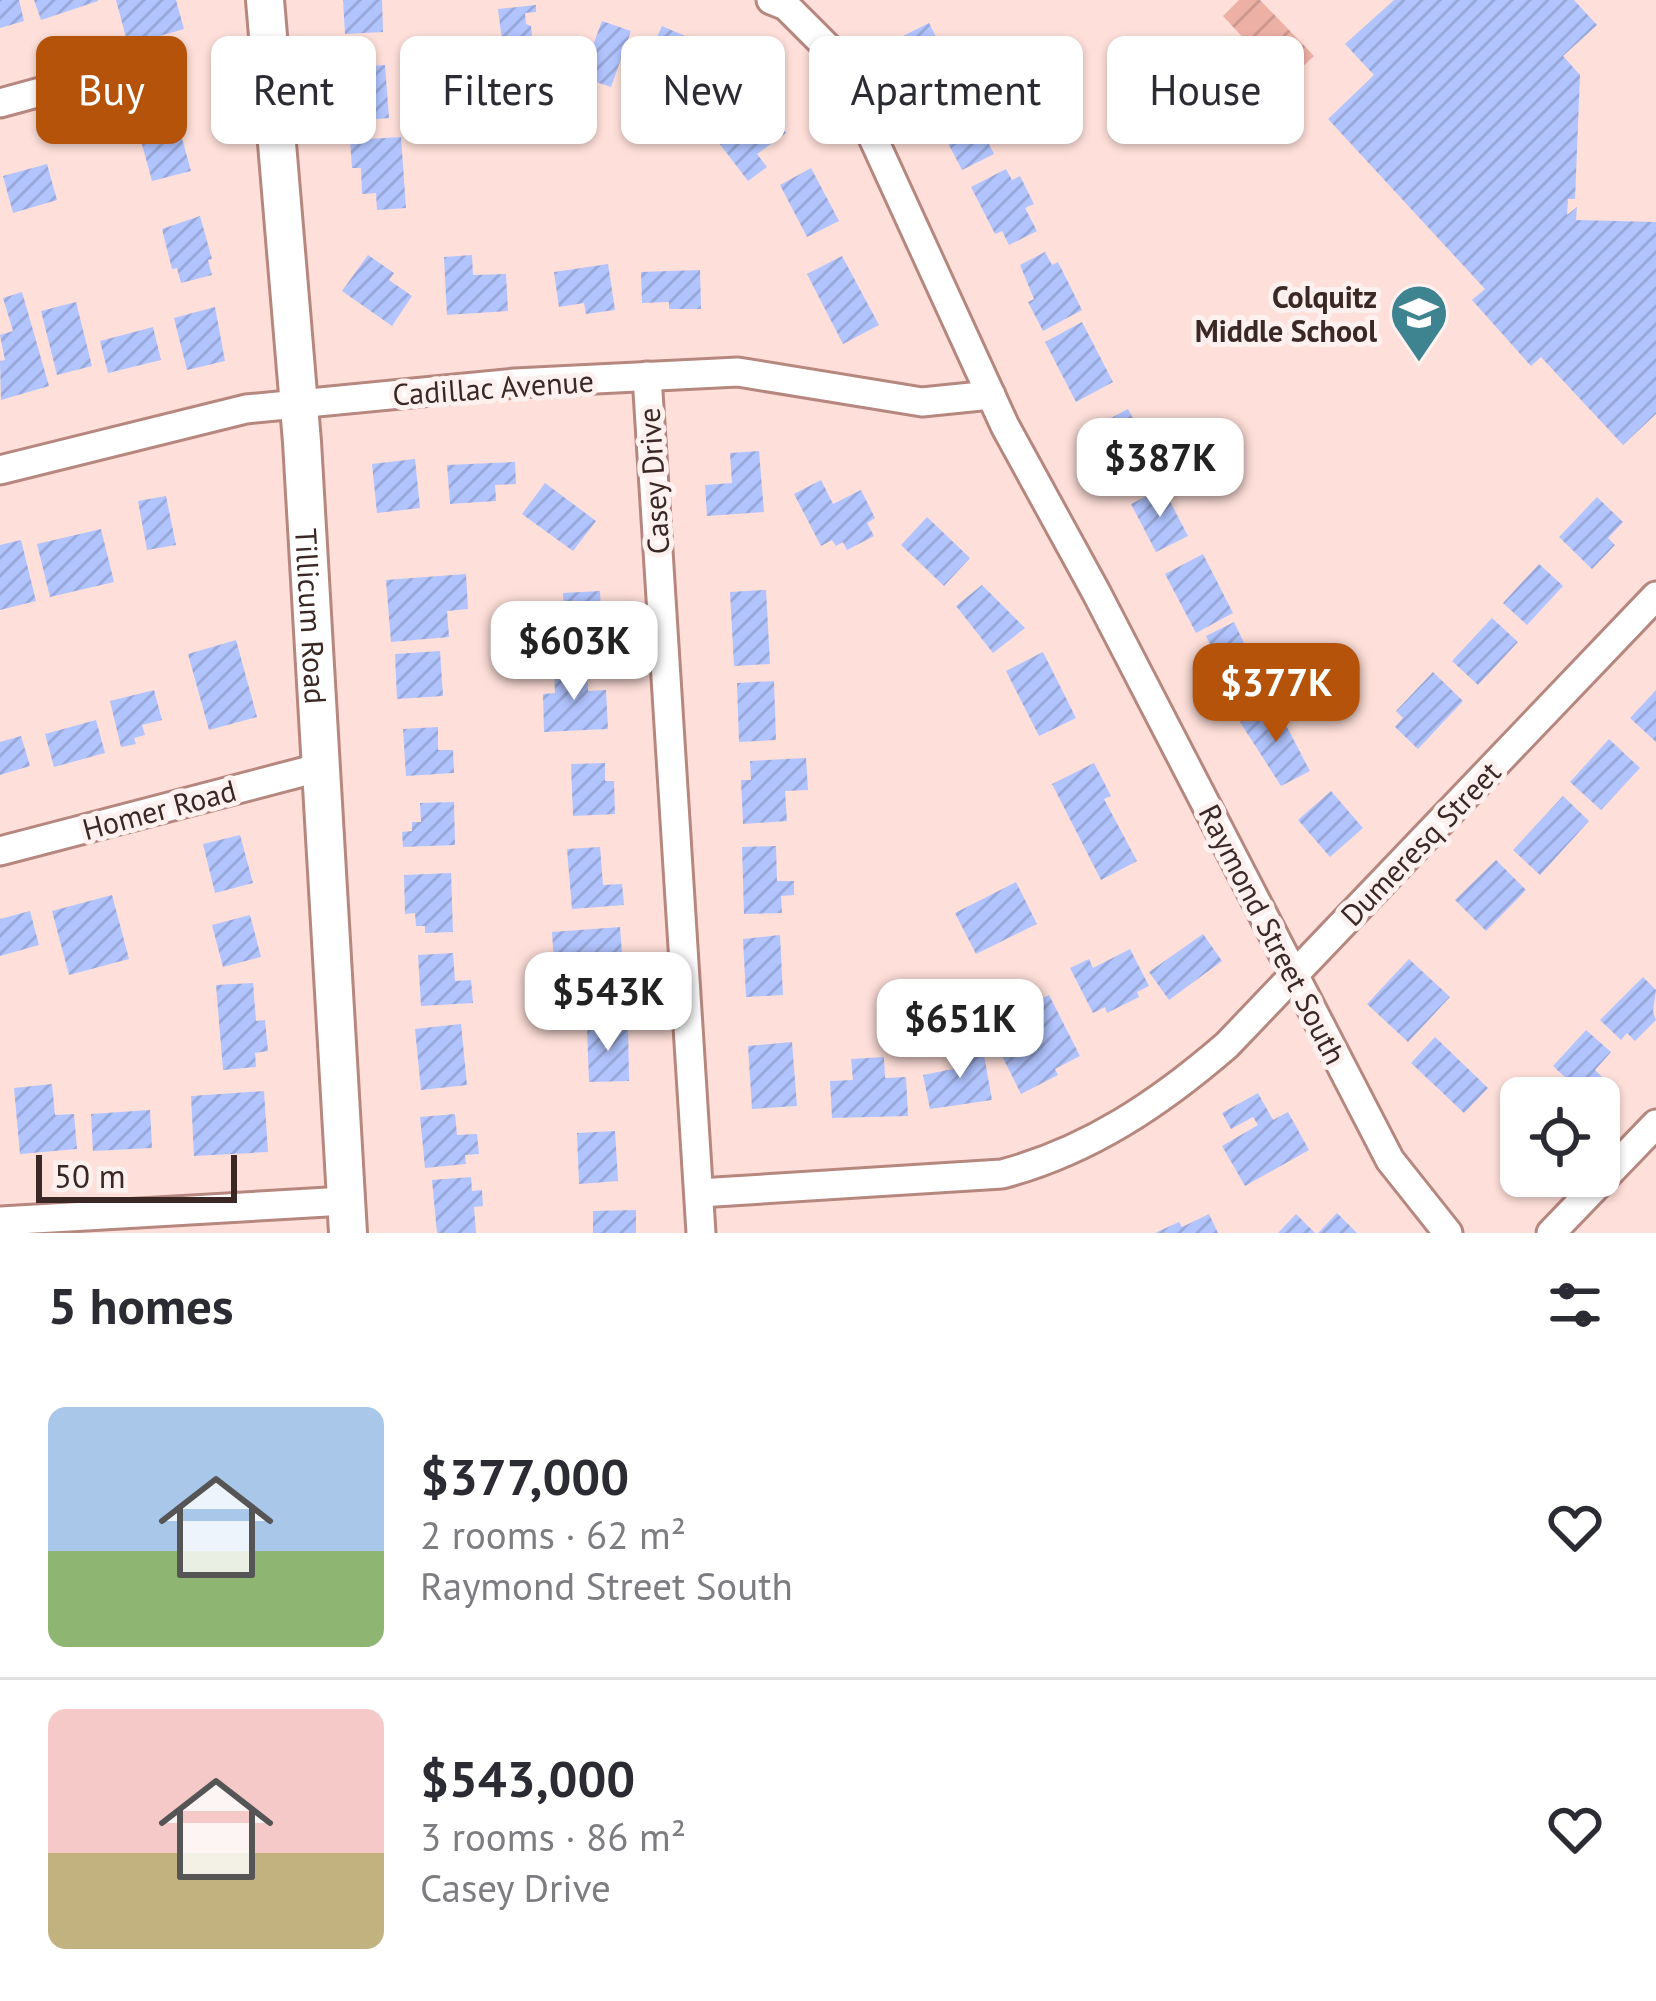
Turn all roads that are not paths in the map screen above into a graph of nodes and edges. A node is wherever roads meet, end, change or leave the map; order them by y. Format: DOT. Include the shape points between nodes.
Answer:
graph roads {
  1 [pos="265,0"];
  2 [pos="771,0"];
  3 [pos="36,93"];
  4 [pos="0,103"];
  5 [pos="647,376"];
  6 [pos="991,395"];
  7 [pos="299,404"];
  8 [pos="0,470"];
  9 [pos="1656,596"];
  10 [pos="318,767"];
  11 [pos="0,850"];
  12 [pos="1294,975"];
  13 [pos="1656,1124"];
  14 [pos="699,1193"];
  15 [pos="346,1217"];
  16 [pos="0,1221"];
  17 [pos="701,1233"];
  18 [pos="1448,1233"];
  19 [pos="1551,1233"];
  1 -- 7 [label="main road, Tillicum Road"];
  2 -- 6 [label="street, Raymond Street South" via="835,55"];
  3 -- 4 [label="street"];
  5 -- 6 [label="street, Cadillac Avenue" via="738,373 922,402"];
  5 -- 7 [label="street, Cadillac Avenue"];
  5 -- 14 [label="street, Casey Drive"];
  6 -- 12 [label="street, Raymond Street South"];
  7 -- 8 [label="street, Cadillac Avenue" via="246,409"];
  7 -- 10 [label="main road, Tillicum Road"];
  9 -- 12 [label="street, Dumeresq Street"];
  10 -- 11 [label="street, Homer Road"];
  10 -- 15 [label="main road, Tillicum Road"];
  12 -- 14 [label="street, Dumeresq Street" via="1185,1082 1106,1134 1036,1165 1002,1174"];
  12 -- 18 [label="street, Raymond Street South" via="1390,1160"];
  13 -- 19 [label="street"];
  14 -- 17 [label="street, Casey Drive"];
  15 -- 16 [label="street"];
}
